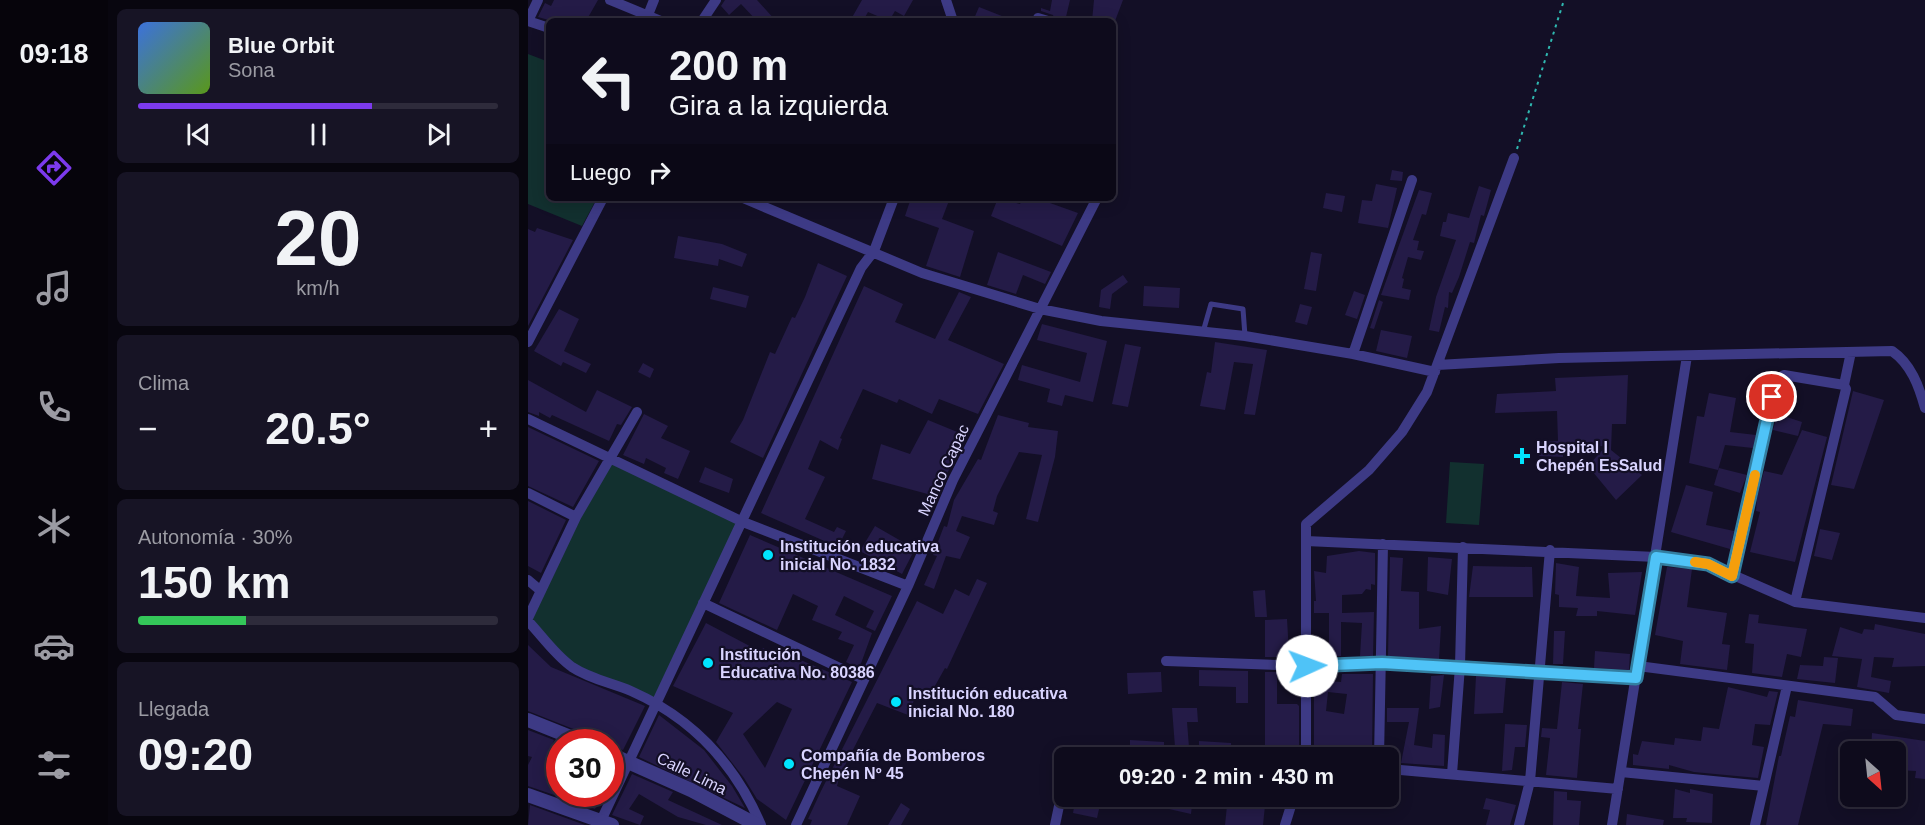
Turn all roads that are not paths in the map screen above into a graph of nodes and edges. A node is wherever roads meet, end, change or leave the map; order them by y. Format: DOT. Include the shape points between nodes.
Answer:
graph roads {
  1 [pos="538,0"];
  2 [pos="610,0"];
  3 [pos="654,0"];
  4 [pos="716,0"];
  5 [pos="946,0"];
  6 [pos="648,15"];
  7 [pos="654,18"];
  8 [pos="704,18"];
  9 [pos="952,18"];
  10 [pos="528,21"];
  11 [pos="546,27"];
  12 [pos="1514,158"];
  13 [pos="1412,180"];
  14 [pos="601,201"];
  15 [pos="750,201"];
  16 [pos="893,201"];
  17 [pos="1095,201"];
  18 [pos="874,251"];
  19 [pos="1040,309"];
  20 [pos="1202,332"];
  21 [pos="1245,336"];
  22 [pos="528,342"];
  23 [pos="1851,352"];
  24 [pos="1787,353"];
  25 [pos="1353,354"];
  26 [pos="1687,356"];
  27 [pos="1436,368"];
  28 [pos="1784,375"];
  29 [pos="1844,385"];
  30 [pos="1925,408"];
  31 [pos="636,412"];
  32 [pos="528,419"];
  33 [pos="608,458"];
  34 [pos="528,493"];
  35 [pos="576,517"];
  36 [pos="743,522"];
  37 [pos="1306,541"];
  38 [pos="1383,544"];
  39 [pos="1463,547"];
  40 [pos="1550,550"];
  41 [pos="1656,557"];
  42 [pos="1732,576"];
  43 [pos="528,580"];
  44 [pos="908,586"];
  45 [pos="541,591"];
  46 [pos="1795,602"];
  47 [pos="703,603"];
  48 [pos="1925,618"];
  49 [pos="528,620"];
  50 [pos="1166,661"];
  51 [pos="1382,663"];
  52 [pos="1307,666"];
  53 [pos="1460,666"];
  54 [pos="1638,666"];
  55 [pos="1539,672"];
  56 [pos="1636,678"];
  57 [pos="863,679"];
  58 [pos="1787,686"];
  59 [pos="654,704"];
  60 [pos="1925,719"];
  61 [pos="528,720"];
  62 [pos="550,729"];
  63 [pos="1306,747"];
  64 [pos="1379,747"];
  65 [pos="624,759"];
  66 [pos="629,761"];
  67 [pos="1399,770"];
  68 [pos="1621,772"];
  69 [pos="1452,774"];
  70 [pos="1530,781"];
  71 [pos="1764,786"];
  72 [pos="1618,789"];
  73 [pos="528,795"];
  74 [pos="1059,807"];
  75 [pos="1291,807"];
  76 [pos="604,823"];
  77 [pos="759,825"];
  78 [pos="796,825"];
  79 [pos="1055,825"];
  80 [pos="1285,825"];
  81 [pos="1519,825"];
  82 [pos="1612,825"];
  83 [pos="1755,825"];
  1 -- 10 [label="street"];
  2 -- 6 [label="street"];
  3 -- 6 [label="street"];
  4 -- 8 [label="street"];
  5 -- 9 [label="street"];
  6 -- 7 [label="street"];
  10 -- 11 [label="street"];
  12 -- 27 [label="street"];
  13 -- 25 [label="street"];
  14 -- 22 [label="street"];
  15 -- 18 [label="street"];
  16 -- 18 [label="street"];
  17 -- 19 [label="street, Manco Capac"];
  18 -- 19 [label="street" via="922,273"];
  18 -- 36 [label="street" via="861,268"];
  19 -- 20 [label="street" via="1101,321"];
  19 -- 44 [label="street, Manco Capac" via="953,480"];
  20 -- 21 [label="street"];
  20 -- 21 [label="lane" via="1211,304 1243,309"];
  21 -- 25 [label="street"];
  23 -- 24 [label="street"];
  23 -- 29 [label="street"];
  23 -- 30 [label="street" via="1892,351 1901,357 1919,385"];
  24 -- 26 [label="street"];
  24 -- 28 [label="street"];
  25 -- 27 [label="street"];
  26 -- 27 [label="street" via="1559,358"];
  26 -- 41 [label="street"];
  27 -- 37 [label="street" via="1427,392 1402,432 1369,470 1306,524"];
  28 -- 29 [label="street"];
  28 -- 42 [label="street" via="1776,380"];
  29 -- 46 [label="street"];
  31 -- 33 [label="street"];
  32 -- 33 [label="street"];
  33 -- 35 [label="street"];
  33 -- 36 [label="street"];
  34 -- 35 [label="street"];
  35 -- 45 [label="street"];
  36 -- 44 [label="street"];
  36 -- 47 [label="street"];
  37 -- 38 [label="street"];
  37 -- 52 [label="street"];
  38 -- 39 [label="street"];
  38 -- 51 [label="street"];
  39 -- 40 [label="street"];
  39 -- 53 [label="street"];
  40 -- 41 [label="street"];
  40 -- 55 [label="street"];
  41 -- 42 [label="street" via="1708,564"];
  41 -- 54 [label="street"];
  42 -- 46 [label="street"];
  43 -- 45 [label="street"];
  44 -- 57 [label="street, Manco Capac"];
  45 -- 49 [label="street"];
  46 -- 48 [label="street"];
  47 -- 57 [label="street"];
  47 -- 59 [label="street"];
  49 -- 59 [label="street" via="571,666"];
  50 -- 52 [label="street"];
  51 -- 52 [label="street"];
  51 -- 53 [label="street"];
  51 -- 64 [label="street"];
  52 -- 63 [label="street"];
  53 -- 55 [label="street"];
  53 -- 69 [label="street"];
  54 -- 56 [label="street"];
  54 -- 58 [label="street"];
  55 -- 56 [label="street"];
  55 -- 70 [label="street"];
  56 -- 68 [label="street"];
  57 -- 78 [label="street, Manco Capac"];
  58 -- 60 [label="street" via="1875,697 1896,715"];
  58 -- 71 [label="street"];
  59 -- 66 [label="street"];
  59 -- 77 [label="street" via="688,723 706,740 741,784"];
  61 -- 62 [label="street"];
  65 -- 66 [label="street, Calle Lima"];
  66 -- 76 [label="street"];
  66 -- 77 [label="street, Calle Lima"];
  67 -- 69 [label="street"];
  68 -- 71 [label="street"];
  68 -- 72 [label="street"];
  69 -- 70 [label="street"];
  70 -- 72 [label="street"];
  70 -- 81 [label="street"];
  71 -- 83 [label="street"];
  72 -- 82 [label="street"];
  73 -- 76 [label="street"];
  74 -- 79 [label="street"];
  75 -- 80 [label="street"];
}
